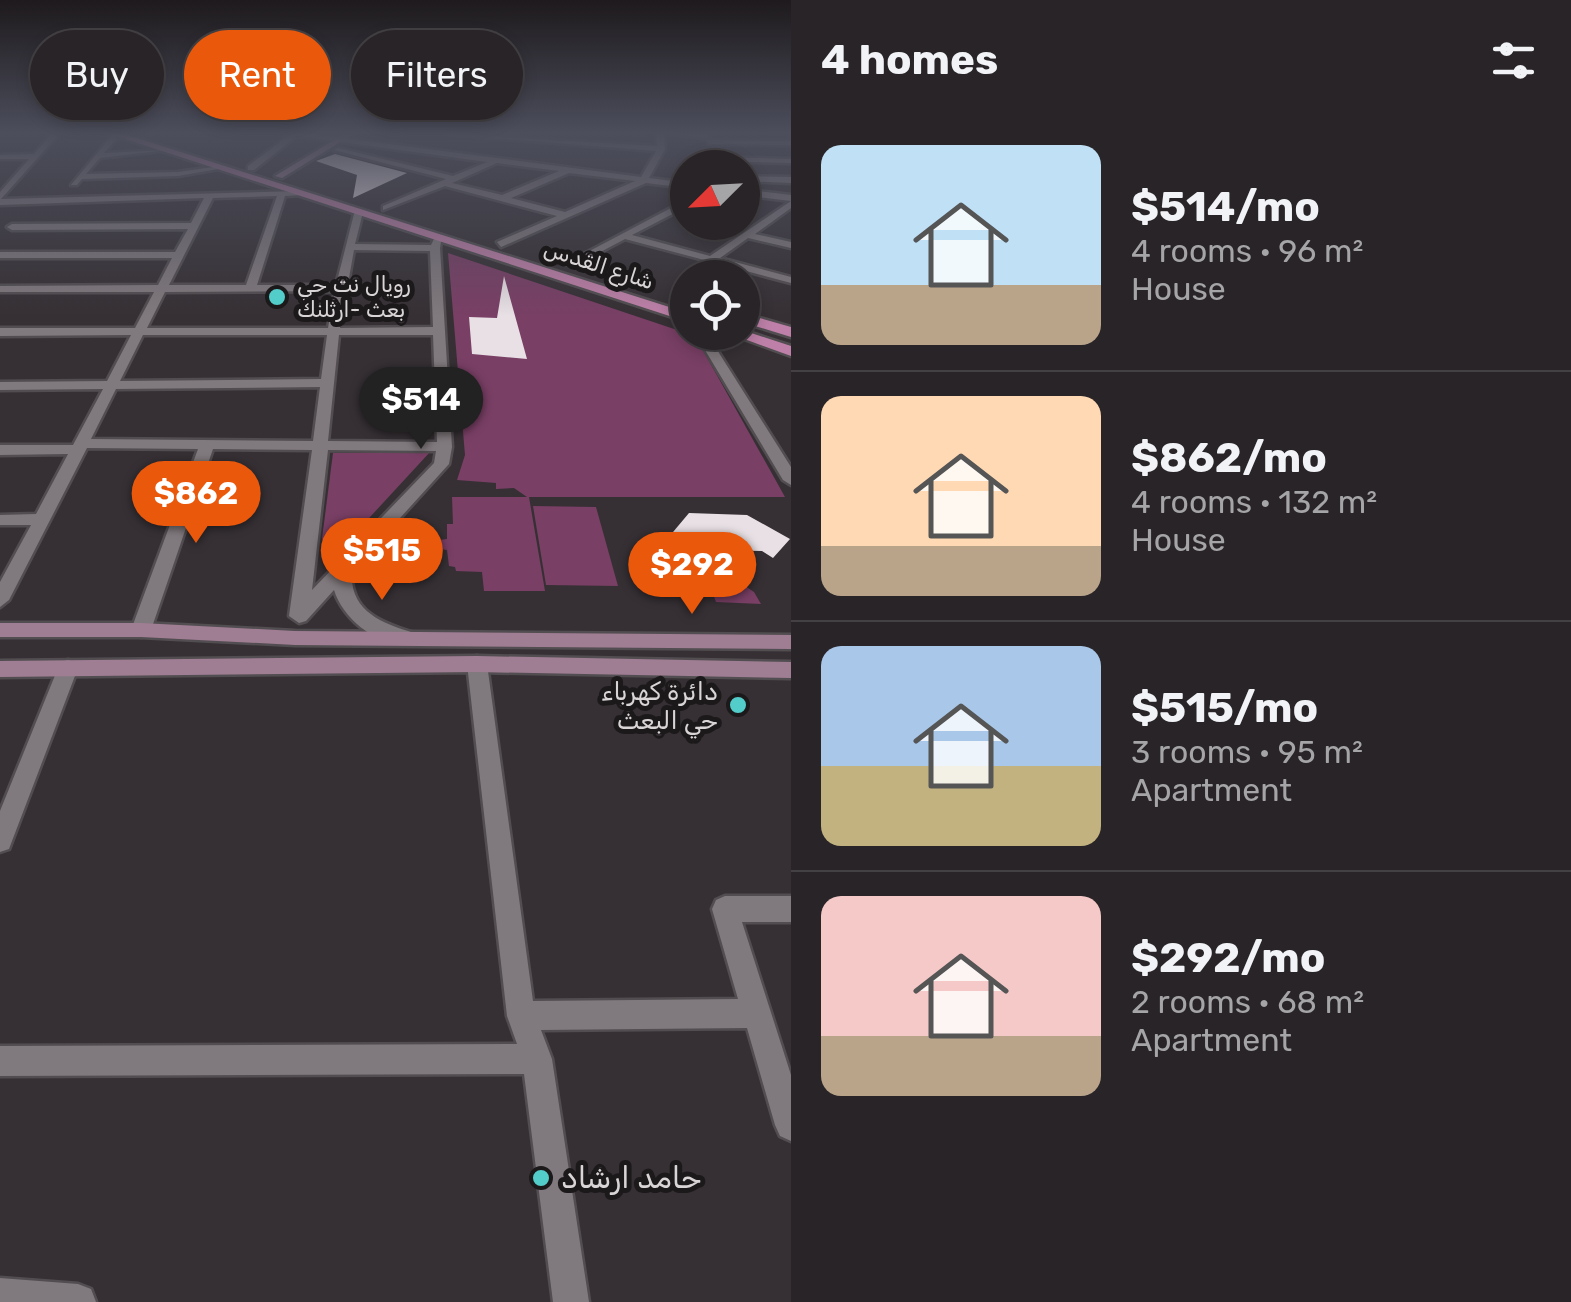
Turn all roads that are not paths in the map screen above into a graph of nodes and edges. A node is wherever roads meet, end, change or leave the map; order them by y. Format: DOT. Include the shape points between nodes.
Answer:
graph roads {
  1 [pos="64,195"];
  2 [pos="250,195"];
  3 [pos="281,195"];
  4 [pos="306,195"];
  5 [pos="342,195"];
  6 [pos="417,195"];
  7 [pos="493,195"];
  8 [pos="512,195"];
  9 [pos="609,195"];
  10 [pos="760,195"];
  11 [pos="209,197"];
  12 [pos="503,198"];
  13 [pos="0,200"];
  14 [pos="60,200"];
  15 [pos="791,200"];
  16 [pos="37,201"];
  17 [pos="386,208"];
  18 [pos="358,212"];
  19 [pos="670,212"];
  20 [pos="562,214"];
  21 [pos="776,214"];
  22 [pos="791,218"];
  23 [pos="195,226"];
  24 [pos="760,226"];
  25 [pos="12,227"];
  26 [pos="624,236"];
  27 [pos="760,238"];
  28 [pos="0,239"];
  29 [pos="740,240"];
  30 [pos="437,242"];
  31 [pos="500,244"];
  32 [pos="791,245"];
  33 [pos="348,247"];
  34 [pos="0,254"];
  35 [pos="181,256"];
  36 [pos="712,259"];
  37 [pos="570,264"];
  38 [pos="791,280"];
  39 [pos="0,288"];
  40 [pos="250,288"];
  41 [pos="340,288"];
  42 [pos="164,290"];
  43 [pos="654,290"];
  44 [pos="670,313"];
  45 [pos="760,323"];
  46 [pos="334,329"];
  47 [pos="440,331"];
  48 [pos="0,332"];
  49 [pos="791,332"];
  50 [pos="140,333"];
  51 [pos="760,341"];
  52 [pos="711,350"];
  53 [pos="791,351"];
  54 [pos="324,383"];
  55 [pos="0,386"];
  56 [pos="112,387"];
  57 [pos="320,445"];
  58 [pos="82,446"];
  59 [pos="445,446"];
  60 [pos="206,447"];
  61 [pos="0,450"];
  62 [pos="791,480"];
  63 [pos="40,519"];
  64 [pos="0,520"];
  65 [pos="308,564"];
  66 [pos="340,571"];
  67 [pos="0,600"];
  68 [pos="298,616"];
  69 [pos="0,630"];
  70 [pos="141,630"];
  71 [pos="296,638"];
  72 [pos="414,639"];
  73 [pos="594,641"];
  74 [pos="791,642"];
  75 [pos="477,664"];
  76 [pos="600,666"];
  77 [pos="68,668"];
  78 [pos="0,669"];
  79 [pos="791,670"];
  80 [pos="0,841"];
  81 [pos="791,909"];
  82 [pos="755,1013"];
  83 [pos="521,1016"];
  84 [pos="537,1059"];
  85 [pos="0,1061"];
  86 [pos="791,1125"];
  87 [pos="0,1296"];
  88 [pos="78,1302"];
  89 [pos="571,1302"];
  1 -- 14 [label="street"];
  2 -- 11 [label="street"];
  3 -- 40 [label="street"];
  4 -- 18 [label="main road, شارع القدس"];
  5 -- 17 [label="main road, شارع القدس"];
  6 -- 17 [label="street"];
  7 -- 12 [label="street"];
  8 -- 12 [label="street"];
  9 -- 20 [label="street"];
  10 -- 15 [label="street"];
  11 -- 14 [label="street"];
  11 -- 23 [label="street"];
  12 -- 20 [label="street"];
  13 -- 16 [label="street"];
  14 -- 16 [label="street"];
  15 -- 21 [label="street"];
  16 -- 25 [label="street"];
  17 -- 31 [label="main road, شارع القدس"];
  18 -- 30 [label="main road, شارع القدس"];
  18 -- 33 [label="street"];
  19 -- 26 [label="street"];
  20 -- 31 [label="street"];
  21 -- 22 [label="street"];
  21 -- 24 [label="street"];
  23 -- 25 [label="street"];
  23 -- 35 [label="street"];
  25 -- 28 [label="street"];
  26 -- 36 [label="street"];
  26 -- 37 [label="street"];
  27 -- 32 [label="street"];
  29 -- 36 [label="street"];
  30 -- 33 [label="street"];
  30 -- 44 [label="main road, شارع القدس"];
  30 -- 47 [label="street"];
  31 -- 37 [label="main road, شارع القدس"];
  33 -- 41 [label="street"];
  34 -- 35 [label="street"];
  35 -- 42 [label="street"];
  36 -- 38 [label="street"];
  37 -- 43 [label="main road, شارع القدس"];
  39 -- 42 [label="street"];
  40 -- 41 [label="street"];
  40 -- 42 [label="street"];
  41 -- 46 [label="street"];
  42 -- 50 [label="street"];
  45 -- 49 [label="main road"];
  46 -- 47 [label="street"];
  46 -- 50 [label="street"];
  46 -- 54 [label="street"];
  47 -- 59 [label="street"];
  48 -- 50 [label="street"];
  50 -- 56 [label="street"];
  51 -- 53 [label="main road"];
  52 -- 62 [label="street"];
  54 -- 56 [label="street"];
  54 -- 57 [label="street"];
  55 -- 56 [label="street"];
  56 -- 58 [label="street"];
  57 -- 59 [label="street"];
  57 -- 60 [label="street"];
  57 -- 65 [label="street"];
  58 -- 60 [label="street"];
  58 -- 61 [label="street"];
  58 -- 63 [label="street"];
  59 -- 66 [label="street" via="435,473"];
  60 -- 70 [label="street"];
  63 -- 64 [label="street"];
  63 -- 67 [label="street"];
  65 -- 66 [label="street" via="317,575"];
  65 -- 68 [label="street"];
  66 -- 68 [label="street"];
  66 -- 72 [label="street" via="343,594 360,619"];
  68 -- 71 [label="street"];
  69 -- 70 [label="street"];
  70 -- 71 [label="street"];
  71 -- 72 [label="street"];
  72 -- 73 [label="street"];
  73 -- 74 [label="street"];
  73 -- 76 [label="street"];
  75 -- 76 [label="street"];
  75 -- 77 [label="street"];
  75 -- 83 [label="street"];
  76 -- 79 [label="street"];
  77 -- 78 [label="street"];
  77 -- 80 [label="street"];
  81 -- 82 [label="street" via="724,909"];
  82 -- 83 [label="street"];
  82 -- 86 [label="street"];
  83 -- 84 [label="street"];
  84 -- 85 [label="street"];
  84 -- 89 [label="street"];
  87 -- 88 [label="street"];
}
